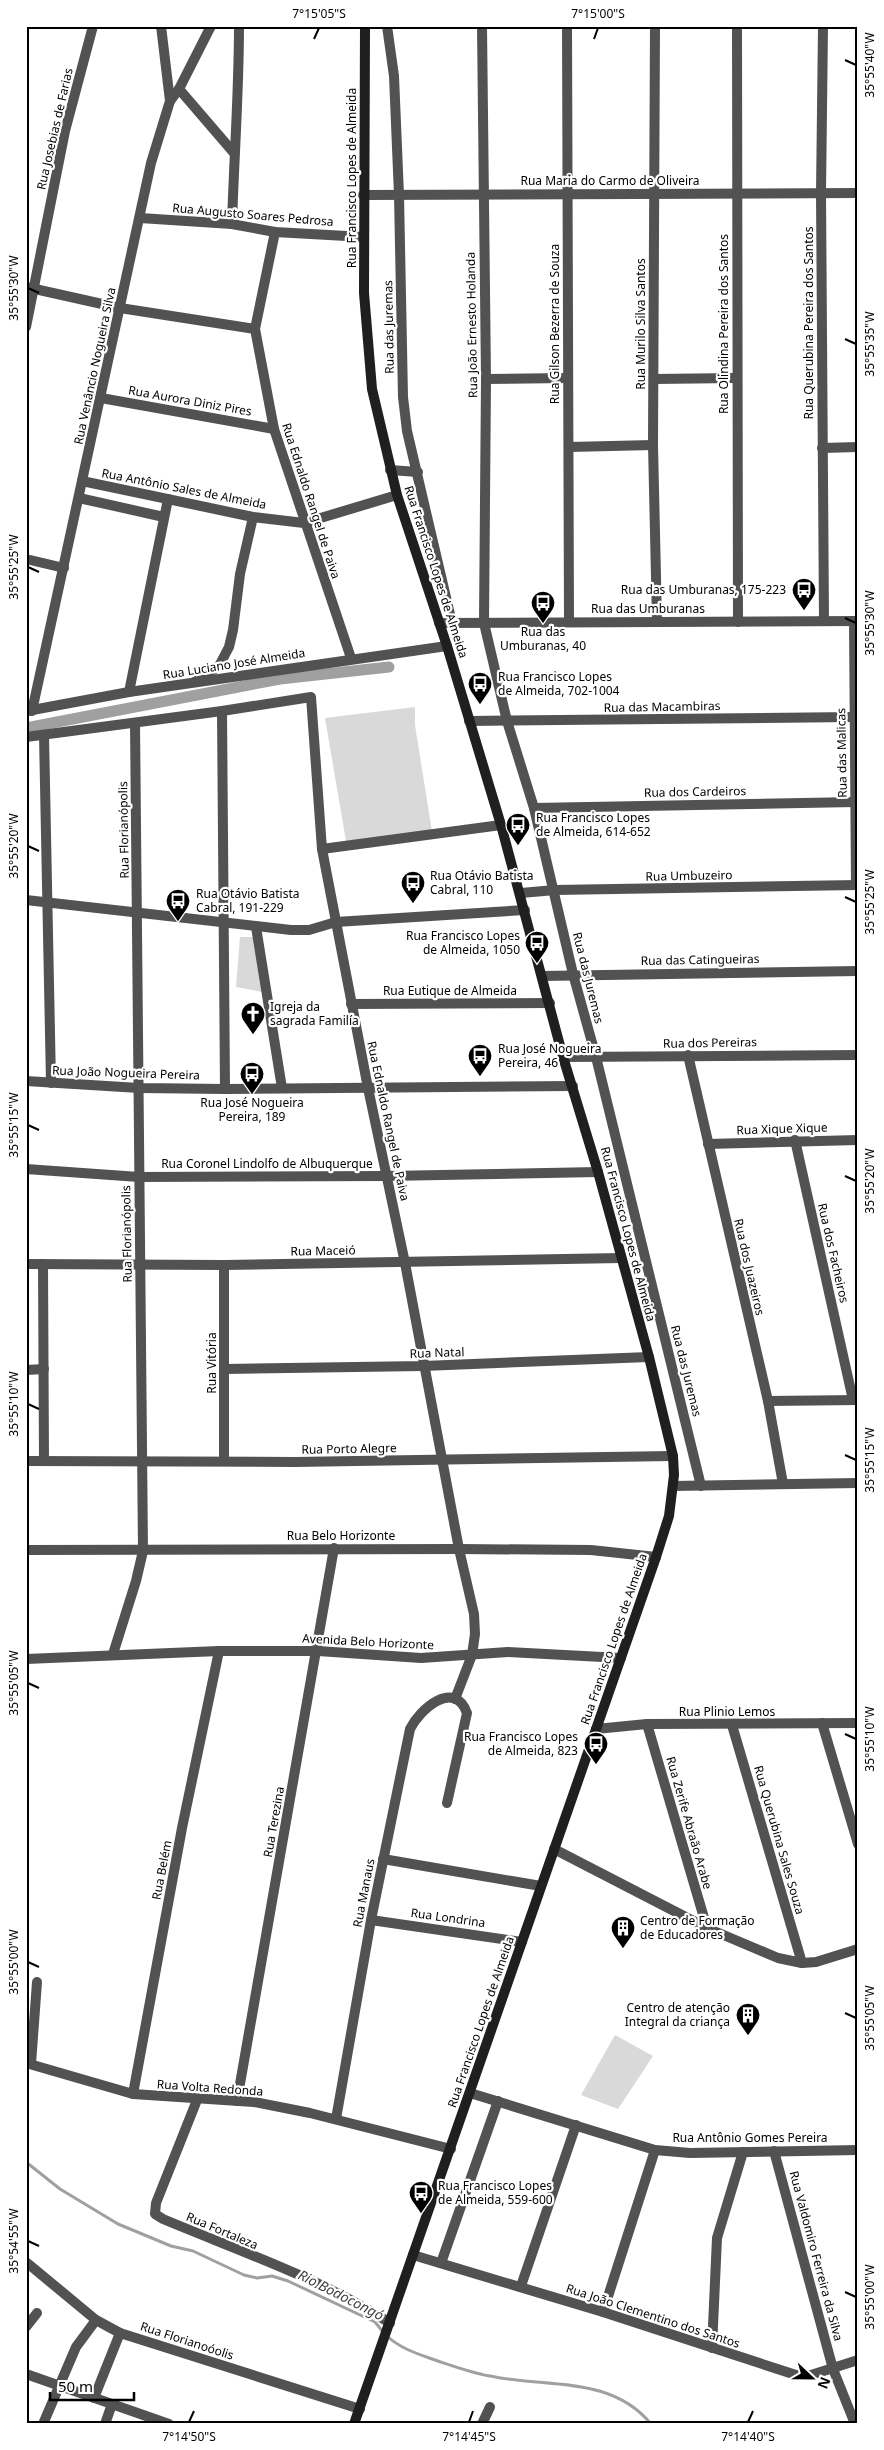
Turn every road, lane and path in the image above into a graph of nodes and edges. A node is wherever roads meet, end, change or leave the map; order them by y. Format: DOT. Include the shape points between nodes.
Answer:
graph roads {
  1 [pos="93,26"];
  2 [pos="161,26"];
  3 [pos="211,26"];
  4 [pos="239,26"];
  5 [pos="365,26"];
  6 [pos="386,26"];
  7 [pos="482,26"];
  8 [pos="567,26"];
  9 [pos="655,26"];
  10 [pos="737,26"];
  11 [pos="823,26"];
  12 [pos="179,89"];
  13 [pos="170,101"];
  14 [pos="234,153"];
  15 [pos="652,192"];
  16 [pos="821,192"];
  17 [pos="482,193"];
  18 [pos="858,193"];
  19 [pos="568,194"];
  20 [pos="736,194"];
  21 [pos="363,195"];
  22 [pos="399,195"];
  23 [pos="140,218"];
  24 [pos="232,224"];
  25 [pos="274,232"];
  26 [pos="364,237"];
  27 [pos="30,288"];
  28 [pos="120,308"];
  29 [pos="26,326"];
  30 [pos="255,329"];
  31 [pos="567,378"];
  32 [pos="736,378"];
  33 [pos="654,379"];
  34 [pos="486,380"];
  35 [pos="101,398"];
  36 [pos="274,429"];
  37 [pos="653,445"];
  38 [pos="568,447"];
  39 [pos="858,447"];
  40 [pos="822,448"];
  41 [pos="390,470"];
  42 [pos="418,472"];
  43 [pos="82,482"];
  44 [pos="397,495"];
  45 [pos="79,498"];
  46 [pos="168,499"];
  47 [pos="164,517"];
  48 [pos="253,517"];
  49 [pos="304,523"];
  50 [pos="26,559"];
  51 [pos="64,568"];
  52 [pos="824,620"];
  53 [pos="856,620"];
  54 [pos="657,621"];
  55 [pos="569,622"];
  56 [pos="738,622"];
  57 [pos="439,623"];
  58 [pos="452,623"];
  59 [pos="484,623"];
  60 [pos="447,646"];
  61 [pos="350,658"];
  62 [pos="192,684"];
  63 [pos="129,692"];
  64 [pos="29,711"];
  65 [pos="222,711"];
  66 [pos="854,717"];
  67 [pos="507,720"];
  68 [pos="470,721"];
  69 [pos="135,723"];
  70 [pos="44,735"];
  71 [pos="26,736"];
  72 [pos="856,802"];
  73 [pos="534,808"];
  74 [pos="501,825"];
  75 [pos="322,849"];
  76 [pos="857,885"];
  77 [pos="555,890"];
  78 [pos="520,893"];
  79 [pos="26,900"];
  80 [pos="48,902"];
  81 [pos="525,910"];
  82 [pos="138,912"];
  83 [pos="336,922"];
  84 [pos="225,923"];
  85 [pos="256,927"];
  86 [pos="858,971"];
  87 [pos="573,974"];
  88 [pos="542,976"];
  89 [pos="550,1003"];
  90 [pos="351,1004"];
  91 [pos="858,1054"];
  92 [pos="688,1055"];
  93 [pos="563,1057"];
  94 [pos="596,1057"];
  95 [pos="26,1081"];
  96 [pos="51,1083"];
  97 [pos="573,1086"];
  98 [pos="139,1088"];
  99 [pos="282,1088"];
  100 [pos="368,1088"];
  101 [pos="225,1089"];
  102 [pos="795,1140"];
  103 [pos="858,1140"];
  104 [pos="708,1144"];
  105 [pos="26,1169"];
  106 [pos="598,1172"];
  107 [pos="387,1176"];
  108 [pos="139,1177"];
  109 [pos="621,1258"];
  110 [pos="405,1263"];
  111 [pos="26,1264"];
  112 [pos="43,1264"];
  113 [pos="140,1265"];
  114 [pos="224,1265"];
  115 [pos="649,1357"];
  116 [pos="423,1366"];
  117 [pos="225,1369"];
  118 [pos="26,1370"];
  119 [pos="44,1370"];
  120 [pos="855,1400"];
  121 [pos="768,1401"];
  122 [pos="673,1456"];
  123 [pos="141,1460"];
  124 [pos="443,1460"];
  125 [pos="26,1461"];
  126 [pos="44,1461"];
  127 [pos="224,1462"];
  128 [pos="858,1483"];
  129 [pos="782,1484"];
  130 [pos="673,1486"];
  131 [pos="701,1486"];
  132 [pos="334,1548"];
  133 [pos="459,1548"];
  134 [pos="26,1550"];
  135 [pos="143,1551"];
  136 [pos="656,1557"];
  137 [pos="219,1651"];
  138 [pos="318,1651"];
  139 [pos="113,1654"];
  140 [pos="472,1655"];
  141 [pos="621,1658"];
  142 [pos="26,1659"];
  143 [pos="454,1699"];
  144 [pos="822,1723"];
  145 [pos="858,1723"];
  146 [pos="648,1724"];
  147 [pos="732,1725"];
  148 [pos="596,1728"];
  149 [pos="447,1803"];
  150 [pos="858,1844"];
  151 [pos="554,1849"];
  152 [pos="383,1859"];
  153 [pos="541,1886"];
  154 [pos="371,1920"];
  155 [pos="707,1928"];
  156 [pos="522,1942"];
  157 [pos="858,1949"];
  158 [pos="802,1963"];
  159 [pos="37,1982"];
  160 [pos="28,2063"];
  161 [pos="470,2093"];
  162 [pos="133,2094"];
  163 [pos="197,2100"];
  164 [pos="237,2100"];
  165 [pos="498,2101"];
  166 [pos="336,2119"];
  167 [pos="576,2125"];
  168 [pos="451,2149"];
  169 [pos="656,2150"];
  170 [pos="858,2150"];
  171 [pos="774,2151"];
  172 [pos="743,2152"];
  173 [pos="413,2255"];
  174 [pos="26,2262"];
  175 [pos="441,2263"];
  176 [pos="521,2286"];
  177 [pos="603,2312"];
  178 [pos="37,2313"];
  179 [pos="96,2320"];
  180 [pos="390,2323"];
  181 [pos="26,2327"];
  182 [pos="120,2333"];
  183 [pos="712,2348"];
  184 [pos="858,2360"];
  185 [pos="833,2369"];
  186 [pos="26,2374"];
  187 [pos="59,2385"];
  188 [pos="94,2398"];
  189 [pos="112,2404"];
  190 [pos="490,2407"];
  191 [pos="360,2409"];
  192 [pos="43,2424"];
  193 [pos="105,2424"];
  194 [pos="170,2424"];
  195 [pos="354,2424"];
  196 [pos="482,2424"];
  197 [pos="855,2424"];
  1 -- 27 [label="street, Rua Josebias de Farias" via="65,131"];
  2 -- 13 [label="street, Rua Venâncio Nogueira Silva"];
  3 -- 12 [label="street"];
  4 -- 14 [label="street" via="239,90"];
  5 -- 21 [label="main road, Rua Francisco Lopes de Almeida"];
  6 -- 22 [label="street, Rua das Juremas" via="394,76"];
  7 -- 17 [label="street, Rua João Ernesto Holanda"];
  8 -- 19 [label="street, Rua Gilson Bezerra de Souza"];
  9 -- 15 [label="street, Rua Murilo Silva Santos"];
  10 -- 20 [label="street, Rua Olindina Pereira dos Santos"];
  11 -- 16 [label="street, Rua Querubina Pereira dos Santos"];
  12 -- 13 [label="street"];
  12 -- 14 [label="street"];
  13 -- 23 [label="street, Rua Venâncio Nogueira Silva" via="151,163"];
  14 -- 24 [label="street"];
  15 -- 19 [label="street, Rua Maria do Carmo de Oliveira"];
  15 -- 20 [label="street, Rua Maria do Carmo de Oliveira"];
  15 -- 33 [label="street, Rua Murilo Silva Santos"];
  16 -- 18 [label="street, Rua Maria do Carmo de Oliveira"];
  16 -- 20 [label="street, Rua Maria do Carmo de Oliveira"];
  16 -- 40 [label="street, Rua Querubina Pereira dos Santos"];
  17 -- 19 [label="street, Rua Maria do Carmo de Oliveira"];
  17 -- 22 [label="street, Rua Maria do Carmo de Oliveira"];
  17 -- 34 [label="street, Rua João Ernesto Holanda"];
  19 -- 31 [label="street, Rua Gilson Bezerra de Souza"];
  20 -- 32 [label="street, Rua Olindina Pereira dos Santos"];
  21 -- 22 [label="street, Rua Maria do Carmo de Oliveira"];
  21 -- 26 [label="main road, Rua Francisco Lopes de Almeida"];
  22 -- 42 [label="street, Rua das Juremas" via="403,397 407,431"];
  23 -- 24 [label="street, Rua Augusto Soares Pedrosa"];
  23 -- 28 [label="street, Rua Venâncio Nogueira Silva"];
  24 -- 25 [label="street, Rua Augusto Soares Pedrosa"];
  25 -- 26 [label="street, Rua Augusto Soares Pedrosa"];
  25 -- 30 [label="street, Rua Ednaldo Rangel de Paiva"];
  26 -- 41 [label="main road, Rua Francisco Lopes de Almeida" via="366,334 372,389"];
  27 -- 28 [label="street"];
  27 -- 29 [label="street, Rua Josebias de Farias"];
  28 -- 30 [label="street"];
  28 -- 35 [label="street, Rua Venâncio Nogueira Silva"];
  30 -- 36 [label="street, Rua Ednaldo Rangel de Paiva"];
  31 -- 34 [label="street"];
  31 -- 38 [label="street, Rua Gilson Bezerra de Souza"];
  32 -- 33 [label="street"];
  32 -- 56 [label="street, Rua Olindina Pereira dos Santos"];
  33 -- 37 [label="street, Rua Murilo Silva Santos"];
  34 -- 59 [label="street, Rua João Ernesto Holanda"];
  35 -- 36 [label="street, Rua Aurora Diniz Pires"];
  35 -- 43 [label="street, Rua Venâncio Nogueira Silva"];
  36 -- 49 [label="street, Rua Ednaldo Rangel de Paiva"];
  37 -- 38 [label="street"];
  37 -- 54 [label="street, Rua Murilo Silva Santos"];
  38 -- 55 [label="street, Rua Gilson Bezerra de Souza"];
  39 -- 40 [label="street"];
  40 -- 52 [label="street, Rua Querubina Pereira dos Santos"];
  41 -- 42 [label="street"];
  41 -- 44 [label="main road, Rua Francisco Lopes de Almeida"];
  42 -- 58 [label="street, Rua das Juremas"];
  43 -- 45 [label="street, Rua Venâncio Nogueira Silva"];
  43 -- 46 [label="street, Rua Antônio Sales de Almeida"];
  44 -- 49 [label="street, Rua Antônio Sales de Almeida"];
  44 -- 57 [label="main road, Rua Francisco Lopes de Almeida"];
  45 -- 47 [label="street"];
  45 -- 51 [label="street, Rua Venâncio Nogueira Silva"];
  46 -- 47 [label="street"];
  46 -- 48 [label="street, Rua Antônio Sales de Almeida"];
  47 -- 63 [label="street"];
  48 -- 49 [label="street, Rua Antônio Sales de Almeida"];
  48 -- 62 [label="street" via="229,647 219,666"];
  49 -- 61 [label="street, Rua Ednaldo Rangel de Paiva"];
  50 -- 51 [label="street"];
  51 -- 64 [label="street, Rua Venâncio Nogueira Silva"];
  52 -- 53 [label="street, Rua das Umburanas"];
  52 -- 56 [label="street, Rua das Umburanas"];
  53 -- 66 [label="street, Rua das Malicas"];
  54 -- 55 [label="street, Rua das Umburanas"];
  54 -- 56 [label="street, Rua das Umburanas"];
  55 -- 59 [label="street, Rua das Umburanas"];
  57 -- 58 [label="street, Rua das Umburanas"];
  57 -- 60 [label="main road, Rua Francisco Lopes de Almeida"];
  58 -- 59 [label="street, Rua das Umburanas"];
  59 -- 67 [label="street, Rua das Juremas"];
  60 -- 61 [label="street, Rua Luciano José Almeida"];
  60 -- 68 [label="main road, Rua Francisco Lopes de Almeida"];
  61 -- 62 [label="street, Rua Luciano José Almeida"];
  62 -- 63 [label="street, Rua Luciano José Almeida"];
  63 -- 64 [label="street, Rua Luciano José Almeida"];
  65 -- 69 [label="street"];
  65 -- 75 [label="street, Rua Ednaldo Rangel de Paiva" via="311,697"];
  65 -- 84 [label="street"];
  66 -- 67 [label="street, Rua das Macambiras"];
  66 -- 72 [label="street, Rua das Malicas"];
  67 -- 68 [label="street, Rua das Macambiras"];
  67 -- 73 [label="street, Rua das Juremas"];
  68 -- 74 [label="main road, Rua Francisco Lopes de Almeida"];
  69 -- 70 [label="street"];
  69 -- 82 [label="street, Rua Florianópolis"];
  70 -- 71 [label="street"];
  70 -- 80 [label="street"];
  72 -- 73 [label="street, Rua dos Cardeiros"];
  72 -- 76 [label="street, Rua das Malicas"];
  73 -- 77 [label="street, Rua das Juremas"];
  74 -- 75 [label="street"];
  74 -- 78 [label="main road, Rua Francisco Lopes de Almeida"];
  75 -- 83 [label="street, Rua Ednaldo Rangel de Paiva"];
  76 -- 77 [label="street, Rua Umbuzeiro"];
  77 -- 78 [label="street, Rua Umbuzeiro"];
  77 -- 87 [label="street, Rua das Juremas"];
  78 -- 81 [label="main road, Rua Francisco Lopes de Almeida"];
  79 -- 80 [label="street"];
  80 -- 82 [label="street"];
  80 -- 96 [label="street"];
  81 -- 83 [label="street"];
  81 -- 88 [label="main road, Rua Francisco Lopes de Almeida"];
  82 -- 84 [label="street"];
  82 -- 98 [label="street, Rua Florianópolis"];
  83 -- 85 [label="street" via="309,930"];
  83 -- 90 [label="street, Rua Ednaldo Rangel de Paiva"];
  84 -- 85 [label="street"];
  84 -- 101 [label="street"];
  85 -- 99 [label="street"];
  86 -- 87 [label="street, Rua das Catingueiras"];
  87 -- 88 [label="street, Rua das Catingueiras"];
  87 -- 94 [label="street, Rua das Juremas"];
  88 -- 89 [label="main road, Rua Francisco Lopes de Almeida"];
  89 -- 90 [label="street, Rua Eutique de Almeida"];
  89 -- 93 [label="main road, Rua Francisco Lopes de Almeida"];
  90 -- 100 [label="street, Rua Ednaldo Rangel de Paiva"];
  91 -- 92 [label="street, Rua dos Pereiras"];
  92 -- 94 [label="street, Rua dos Pereiras"];
  92 -- 104 [label="street, Rua dos Juazeiros"];
  93 -- 94 [label="street, Rua dos Pereiras"];
  93 -- 97 [label="main road, Rua Francisco Lopes de Almeida"];
  94 -- 131 [label="street, Rua das Juremas"];
  95 -- 96 [label="street, Rua João Nogueira Pereira"];
  96 -- 98 [label="street, Rua João Nogueira Pereira"];
  97 -- 100 [label="street, Rua João Nogueira Pereira"];
  97 -- 106 [label="main road, Rua Francisco Lopes de Almeida"];
  98 -- 101 [label="street, Rua João Nogueira Pereira"];
  98 -- 108 [label="street, Rua Florianópolis"];
  99 -- 100 [label="street, Rua João Nogueira Pereira"];
  99 -- 101 [label="street, Rua João Nogueira Pereira"];
  100 -- 107 [label="street, Rua Ednaldo Rangel de Paiva"];
  102 -- 103 [label="street, Rua Xique Xique"];
  102 -- 104 [label="street, Rua Xique Xique"];
  102 -- 120 [label="street, Rua dos Facheiros"];
  104 -- 121 [label="street, Rua dos Juazeiros"];
  105 -- 108 [label="street, Rua Coronel Lindolfo de Albuquerque"];
  106 -- 107 [label="street, Rua Coronel Lindolfo de Albuquerque"];
  106 -- 109 [label="main road, Rua Francisco Lopes de Almeida"];
  107 -- 108 [label="street, Rua Coronel Lindolfo de Albuquerque"];
  107 -- 110 [label="street, Rua Ednaldo Rangel de Paiva"];
  108 -- 113 [label="street, Rua Florianópolis"];
  109 -- 110 [label="street, Rua Maceió"];
  109 -- 115 [label="main road, Rua Francisco Lopes de Almeida"];
  110 -- 114 [label="street, Rua Maceió"];
  110 -- 116 [label="street, Rua Ednaldo Rangel de Paiva"];
  111 -- 112 [label="street, Rua Maceió"];
  112 -- 113 [label="street, Rua Maceió"];
  112 -- 119 [label="street"];
  113 -- 114 [label="street, Rua Maceió"];
  113 -- 123 [label="street, Rua Florianópolis"];
  114 -- 117 [label="street, Rua Vitória"];
  115 -- 116 [label="street, Rua Natal"];
  115 -- 122 [label="main road, Rua Francisco Lopes de Almeida"];
  116 -- 117 [label="street, Rua Natal"];
  116 -- 124 [label="street, Rua Ednaldo Rangel de Paiva"];
  117 -- 127 [label="street, Rua Vitória"];
  118 -- 119 [label="street"];
  119 -- 126 [label="street"];
  120 -- 121 [label="street"];
  121 -- 129 [label="street, Rua dos Juazeiros"];
  122 -- 124 [label="street, Rua Porto Alegre"];
  122 -- 130 [label="main road, Rua Francisco Lopes de Almeida"];
  123 -- 126 [label="street, Rua Porto Alegre"];
  123 -- 127 [label="street, Rua Porto Alegre"];
  123 -- 135 [label="street, Rua Florianópolis"];
  124 -- 127 [label="street, Rua Porto Alegre"];
  124 -- 133 [label="street"];
  125 -- 126 [label="street, Rua Porto Alegre"];
  128 -- 129 [label="street"];
  129 -- 131 [label="street"];
  130 -- 131 [label="street"];
  130 -- 136 [label="main road, Rua Francisco Lopes de Almeida" via="669,1516"];
  132 -- 133 [label="street, Rua Belo Horizonte"];
  132 -- 135 [label="street, Rua Belo Horizonte"];
  132 -- 138 [label="street, Rua Terezina"];
  133 -- 136 [label="street, Rua Belo Horizonte" via="590,1550"];
  133 -- 140 [label="street" via="474,1614"];
  134 -- 135 [label="street, Rua Belo Horizonte"];
  135 -- 139 [label="street, Rua Florianópolis"];
  136 -- 141 [label="main road, Rua Francisco Lopes de Almeida"];
  137 -- 138 [label="street, Avenida Belo Horizonte"];
  137 -- 139 [label="street, Avenida Belo Horizonte"];
  137 -- 162 [label="street, Rua Belém"];
  138 -- 140 [label="street, Avenida Belo Horizonte" via="420,1658"];
  138 -- 164 [label="street, Rua Terezina"];
  139 -- 142 [label="street"];
  140 -- 141 [label="street, Avenida Belo Horizonte" via="508,1652"];
  140 -- 143 [label="street"];
  141 -- 148 [label="main road, Rua Francisco Lopes de Almeida"];
  143 -- 149 [label="street" via="465,1705 468,1712"];
  143 -- 152 [label="street, Rua Manaus" via="443,1698 431,1704 415,1718 410,1729"];
  144 -- 145 [label="street, Rua Plinio Lemos"];
  144 -- 147 [label="street, Rua Plinio Lemos"];
  144 -- 150 [label="street"];
  146 -- 147 [label="street, Rua Plinio Lemos"];
  146 -- 148 [label="street, Rua Plinio Lemos"];
  146 -- 155 [label="street, Rua Zerife Abraão Arabe"];
  147 -- 158 [label="street, Rua Querubina Sales Souza"];
  148 -- 151 [label="main road, Rua Francisco Lopes de Almeida"];
  151 -- 153 [label="main road, Rua Francisco Lopes de Almeida"];
  151 -- 155 [label="street"];
  152 -- 153 [label="street"];
  152 -- 154 [label="street, Rua Manaus"];
  153 -- 156 [label="main road, Rua Francisco Lopes de Almeida"];
  154 -- 156 [label="street, Rua Londrina"];
  154 -- 166 [label="street, Rua Manaus"];
  155 -- 158 [label="street" via="778,1958"];
  156 -- 161 [label="main road, Rua Francisco Lopes de Almeida"];
  157 -- 158 [label="street"];
  159 -- 160 [label="street"];
  160 -- 162 [label="street, Rua Volta Redonda"];
  161 -- 165 [label="street, Rua Antônio Gomes Pereira"];
  161 -- 168 [label="main road, Rua Francisco Lopes de Almeida"];
  162 -- 163 [label="street, Rua Volta Redonda"];
  163 -- 164 [label="street, Rua Volta Redonda"];
  163 -- 180 [label="street, Rua Fortaleza" via="158,2198 155,2214 338,2294"];
  164 -- 166 [label="street, Rua Volta Redonda"];
  165 -- 167 [label="street, Rua Antônio Gomes Pereira"];
  165 -- 175 [label="street"];
  166 -- 168 [label="street, Rua Volta Redonda"];
  167 -- 169 [label="street, Rua Antônio Gomes Pereira"];
  167 -- 176 [label="street"];
  168 -- 173 [label="main road, Rua Francisco Lopes de Almeida"];
  169 -- 172 [label="street, Rua Antônio Gomes Pereira"];
  169 -- 177 [label="street"];
  170 -- 171 [label="street, Rua Antônio Gomes Pereira"];
  171 -- 172 [label="street, Rua Antônio Gomes Pereira"];
  171 -- 185 [label="street, Rua Valdomiro Ferreira da Silva"];
  172 -- 183 [label="street" via="717,2238"];
  173 -- 175 [label="street, Rua João Clementino dos Santos"];
  173 -- 180 [label="main road, Rua Francisco Lopes de Almeida"];
  174 -- 179 [label="street, Rua Florianoóolis"];
  175 -- 176 [label="street, Rua João Clementino dos Santos"];
  176 -- 177 [label="street, Rua João Clementino dos Santos"];
  177 -- 183 [label="street, Rua João Clementino dos Santos"];
  178 -- 181 [label="street"];
  179 -- 182 [label="street, Rua Florianoóolis"];
  179 -- 187 [label="street" via="76,2347"];
  180 -- 191 [label="main road, Rua Francisco Lopes de Almeida"];
  182 -- 188 [label="street"];
  182 -- 191 [label="street, Rua Florianoóolis"];
  183 -- 185 [label="street, Rua João Clementino dos Santos" via="796,2375"];
  184 -- 185 [label="street, Rua João Clementino dos Santos"];
  185 -- 197 [label="street, Rua Valdomiro Ferreira da Silva"];
  186 -- 187 [label="street"];
  187 -- 188 [label="street"];
  187 -- 192 [label="street"];
  188 -- 189 [label="street"];
  189 -- 193 [label="street"];
  189 -- 194 [label="street"];
  190 -- 196 [label="street"];
  191 -- 195 [label="main road, Rua Francisco Lopes de Almeida"];
}
